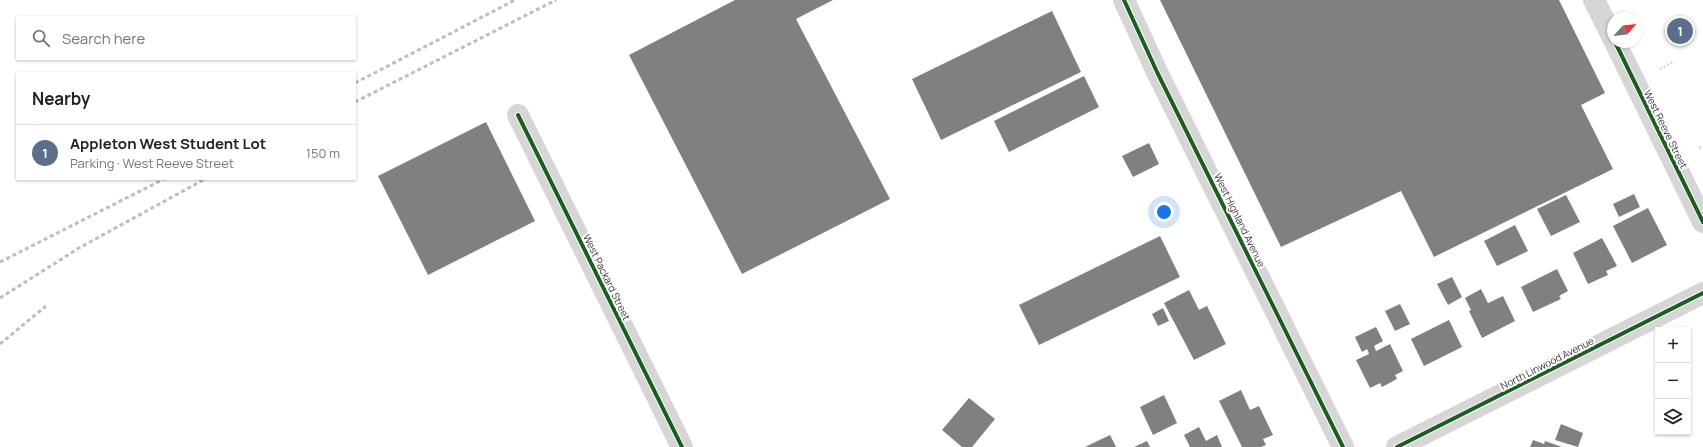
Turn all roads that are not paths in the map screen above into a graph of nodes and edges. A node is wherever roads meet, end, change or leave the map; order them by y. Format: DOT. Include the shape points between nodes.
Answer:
graph roads {
  1 [pos="1124,0"];
  2 [pos="1594,0"];
  3 [pos="1607,26"];
  4 [pos="1618,48"];
  5 [pos="518,115"];
  6 [pos="1703,222"];
  7 [pos="1703,293"];
  8 [pos="682,447"];
  9 [pos="1343,447"];
  10 [pos="1397,447"];
  1 -- 9 [label="street, West Highland Avenue" via="1157,72"];
  2 -- 3 [label="street"];
  4 -- 6 [label="street, West Reeve Street"];
  5 -- 8 [label="street, West Packard Street"];
  7 -- 10 [label="street, North Linwood Avenue"];
}
